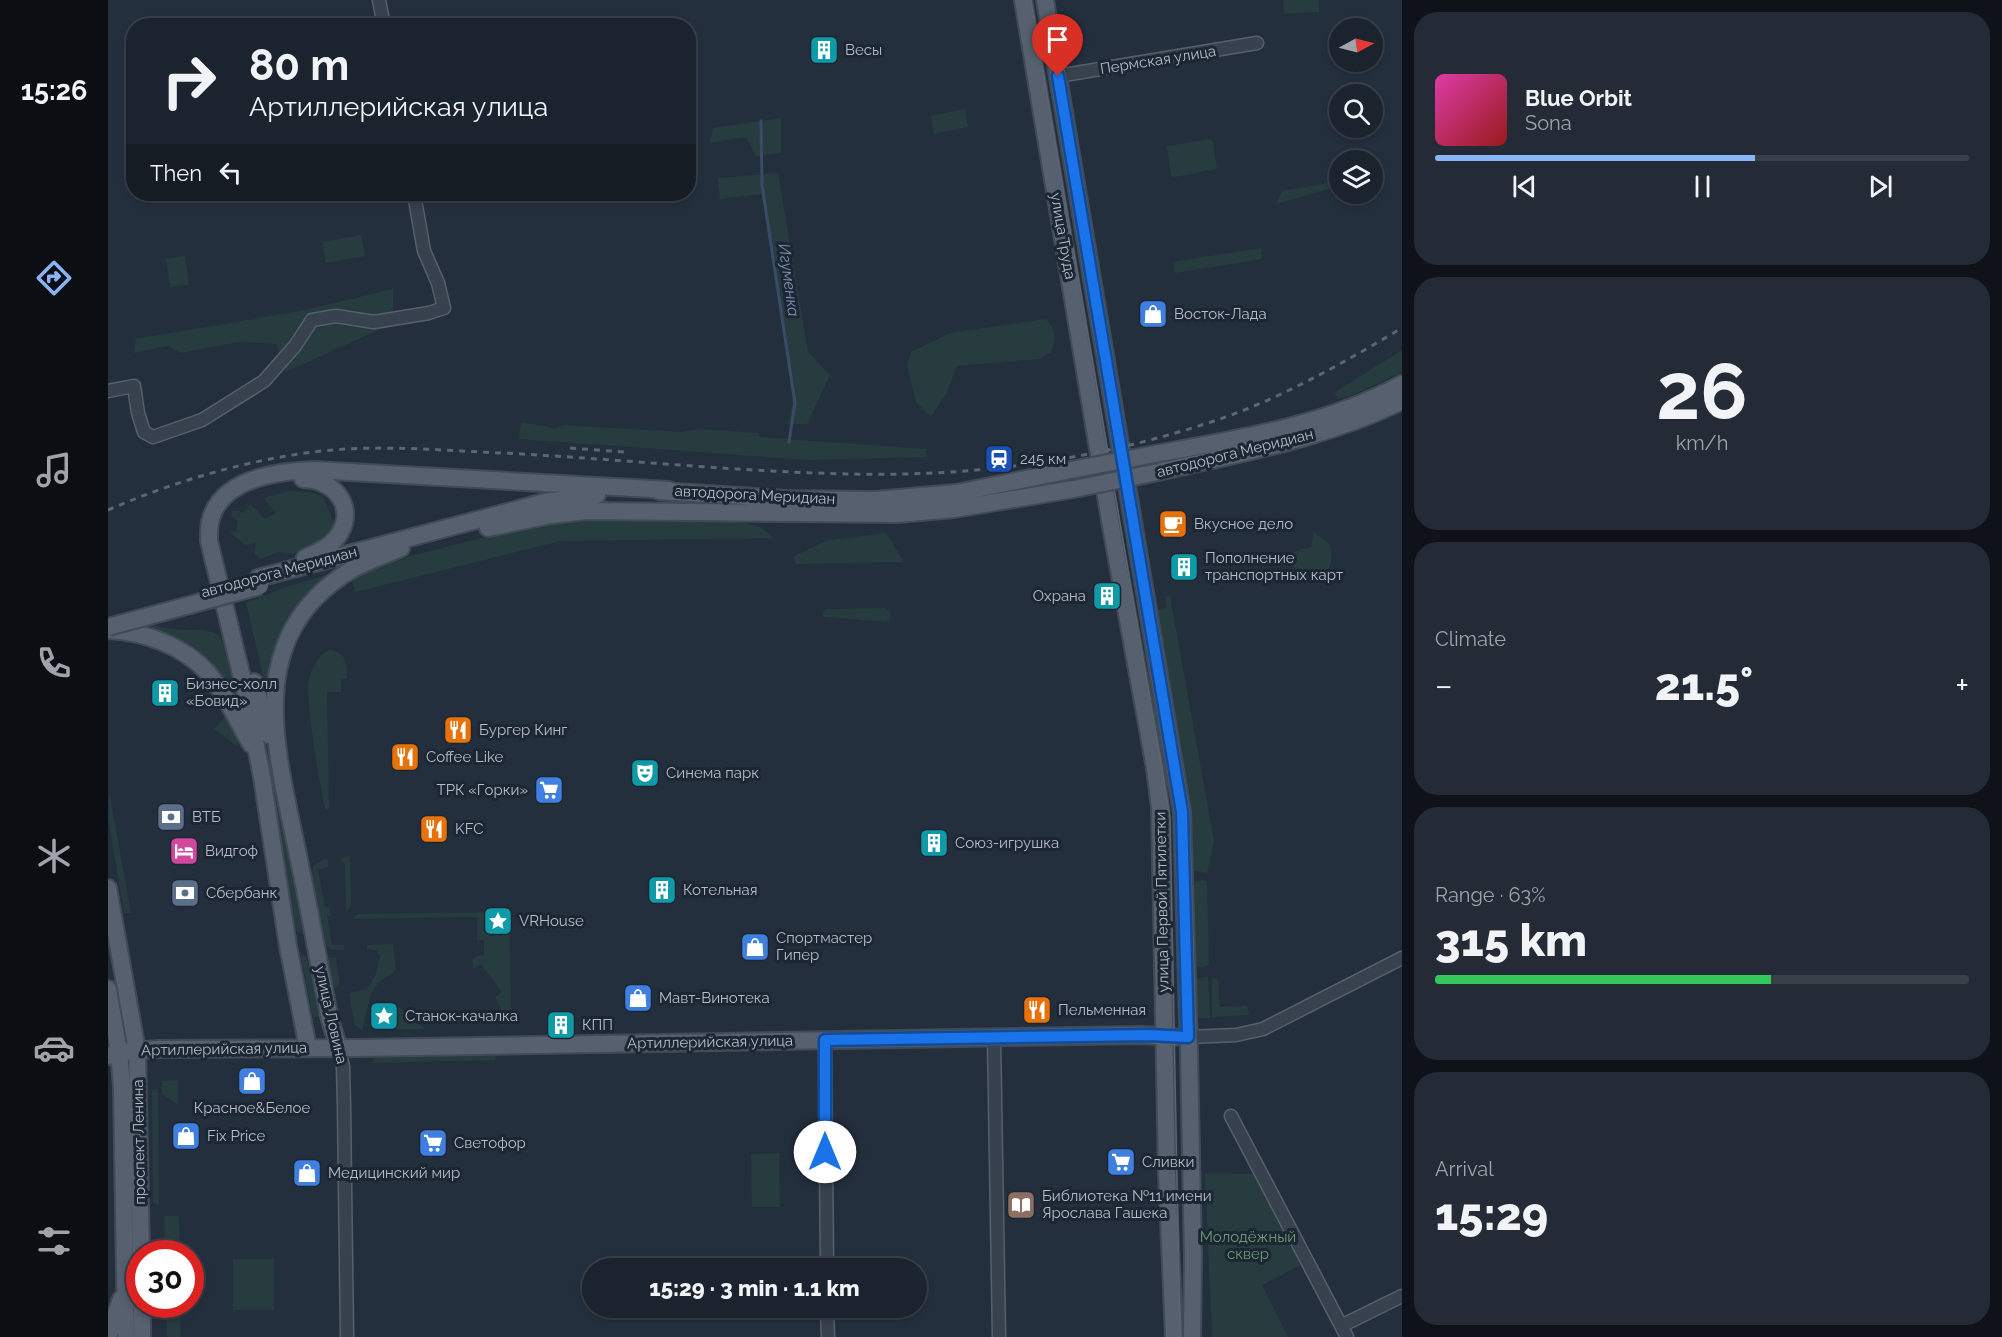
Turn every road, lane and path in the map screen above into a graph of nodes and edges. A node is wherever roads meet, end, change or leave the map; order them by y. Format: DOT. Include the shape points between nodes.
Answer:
graph roads {
  1 [pos="379,0"];
  2 [pos="1023,0"];
  3 [pos="1045,0"];
  4 [pos="1054,0"];
  5 [pos="382,18"];
  6 [pos="1257,43"];
  7 [pos="1054,51"];
  8 [pos="1058,76"];
  9 [pos="415,201"];
  10 [pos="1402,384"];
  11 [pos="108,391"];
  12 [pos="1402,401"];
  13 [pos="1124,469"];
  14 [pos="1103,472"];
  15 [pos="669,490"];
  16 [pos="401,548"];
  17 [pos="259,582"];
  18 [pos="108,618"];
  19 [pos="108,628"];
  20 [pos="258,755"];
  21 [pos="281,774"];
  22 [pos="262,777"];
  23 [pos="108,888"];
  24 [pos="315,940"];
  25 [pos="288,946"];
  26 [pos="1402,958"];
  27 [pos="108,989"];
  28 [pos="1165,1037"];
  29 [pos="1188,1037"];
  30 [pos="994,1038"];
  31 [pos="825,1040"];
  32 [pos="308,1048"];
  33 [pos="339,1049"];
  34 [pos="137,1051"];
  35 [pos="114,1054"];
  36 [pos="1231,1116"];
  37 [pos="141,1240"];
  38 [pos="827,1258"];
  39 [pos="125,1287"];
  40 [pos="1402,1296"];
  41 [pos="142,1318"];
  42 [pos="827,1318"];
  43 [pos="1344,1332"];
  44 [pos="108,1337"];
  45 [pos="126,1337"];
  46 [pos="142,1337"];
  47 [pos="347,1337"];
  48 [pos="828,1337"];
  49 [pos="999,1337"];
  50 [pos="1174,1337"];
  51 [pos="1192,1337"];
  1 -- 5 [label="street"];
  2 -- 14 [label="main road, улица Труда"];
  3 -- 7 [label="main road, улица Труда"];
  4 -- 7 [label="street"];
  6 -- 8 [label="street, Пермская улица"];
  7 -- 8 [label="main road, улица Труда"];
  8 -- 13 [label="main road, улица Труда"];
  9 -- 11 [label="street" via="424,251 444,308 374,322 336,316 312,320 264,381 202,420 153,436 144,432 134,386"];
  10 -- 15 [label="main road, автодорога Меридиан, bridge" via="1322,418 1264,434 956,493 875,500 787,499"];
  12 -- 16 [label="main road, автодорога Меридиан, bridge" via="1310,436 1158,472 954,509 898,514 586,511 521,520"];
  13 -- 29 [label="main road, улица Первой Пятилетки" via="1182,812"];
  14 -- 28 [label="main road, улица Первой Пятилетки" via="1157,778"];
  15 -- 17 [label="main road, автодорога Меридиан" via="545,502"];
  15 -- 20 [label="main road" via="315,470 268,476 236,488 216,507 209,541"];
  16 -- 17 [label="main road, автодорога Меридиан"];
  16 -- 21 [label="main road" via="352,569 329,586 309,605 291,631 280,656 274,688"];
  17 -- 18 [label="main road, автодорога Меридиан"];
  17 -- 19 [label="main road, автодорога Меридиан, bridge"];
  17 -- 21 [label="main road" via="323,549 339,534 344,509 335,490 326,483 296,479 270,485 242,496 222,521 219,548"];
  19 -- 20 [label="main road" via="138,634 176,649 207,673"];
  20 -- 22 [label="main road"];
  21 -- 22 [label="main road"];
  21 -- 24 [label="main road, улица Ловина"];
  22 -- 25 [label="main road"];
  23 -- 34 [label="main road, проспект Ленина"];
  24 -- 25 [label="main road"];
  24 -- 33 [label="main road, улица Ловина"];
  25 -- 32 [label="main road"];
  26 -- 29 [label="street, Артиллерийская улица" via="1263,1029 1236,1035"];
  27 -- 35 [label="main road, проспект Ленина"];
  28 -- 29 [label="main road, Артиллерийская улица"];
  28 -- 30 [label="main road, Артиллерийская улица"];
  28 -- 50 [label="main road, улица Первой Пятилетки"];
  29 -- 51 [label="main road, улица Первой Пятилетки"];
  30 -- 31 [label="main road, Артиллерийская улица"];
  30 -- 49 [label="street"];
  31 -- 33 [label="main road, Артиллерийская улица"];
  31 -- 38 [label="street"];
  32 -- 33 [label="main road, Артиллерийская улица"];
  32 -- 34 [label="main road, Артиллерийская улица"];
  33 -- 47 [label="street, улица Ловина" via="344,1077"];
  34 -- 35 [label="main road, Артиллерийская улица"];
  34 -- 37 [label="main road, проспект Ленина"];
  35 -- 39 [label="main road, проспект Ленина" via="124,1145"];
  36 -- 43 [label="street"];
  39 -- 44 [label="main road"];
  39 -- 45 [label="main road, проспект Ленина"];
  40 -- 43 [label="street"];
  41 -- 46 [label="main road"];
  42 -- 48 [label="street"];
}
